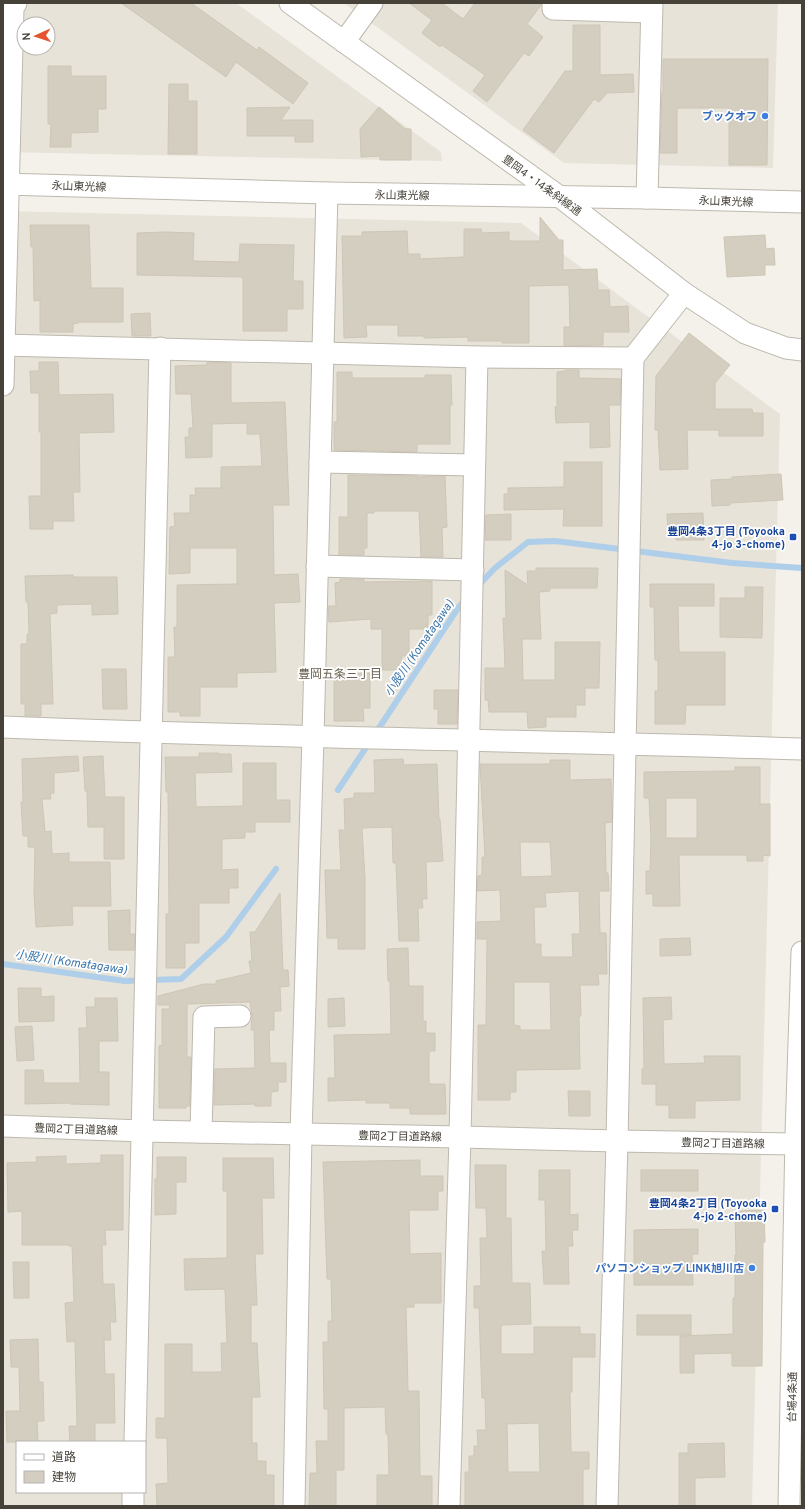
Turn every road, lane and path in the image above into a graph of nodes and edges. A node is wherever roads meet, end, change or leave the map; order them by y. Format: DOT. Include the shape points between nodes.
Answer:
graph roads {
  1 [pos="290,3"];
  2 [pos="372,3"];
  3 [pos="553,3"];
  4 [pos="10,5"];
  5 [pos="652,7"];
  6 [pos="344,42"];
  7 [pos="5,184"];
  8 [pos="327,193"];
  9 [pos="560,197"];
  10 [pos="647,198"];
  11 [pos="802,202"];
  12 [pos="684,293"];
  13 [pos="4,345"];
  14 [pos="160,348"];
  15 [pos="802,350"];
  16 [pos="322,354"];
  17 [pos="477,357"];
  18 [pos="633,358"];
  19 [pos="3,386"];
  20 [pos="320,462"];
  21 [pos="474,465"];
  22 [pos="317,566"];
  23 [pos="472,574"];
  24 [pos="3,727"];
  25 [pos="150,733"];
  26 [pos="313,737"];
  27 [pos="469,740"];
  28 [pos="626,743"];
  29 [pos="802,749"];
  30 [pos="802,952"];
  31 [pos="240,1016"];
  32 [pos="3,1126"];
  33 [pos="143,1131"];
  34 [pos="201,1132"];
  35 [pos="301,1134"];
  36 [pos="460,1137"];
  37 [pos="798,1137"];
  38 [pos="617,1141"];
  39 [pos="798,1251"];
  40 [pos="135,1441"];
  41 [pos="133,1493"];
  42 [pos="133,1506"];
  43 [pos="294,1506"];
  44 [pos="449,1506"];
  45 [pos="607,1506"];
  46 [pos="789,1506"];
  1 -- 6 [label="street, 豊岡4・14条斜線通"];
  2 -- 6 [label="street"];
  3 -- 5 [label="street" via="552,9"];
  4 -- 7 [label="street"];
  5 -- 10 [label="street"];
  6 -- 9 [label="street, 豊岡4・14条斜線通"];
  7 -- 8 [label="street, 永山東光線"];
  7 -- 13 [label="street"];
  8 -- 9 [label="street, 永山東光線"];
  8 -- 16 [label="street"];
  9 -- 10 [label="street, 永山東光線"];
  9 -- 12 [label="street, 豊岡4・14条斜線通"];
  10 -- 11 [label="street, 永山東光線"];
  12 -- 15 [label="street, 豊岡4・14条斜線通" via="745,332 786,348"];
  12 -- 18 [label="street"];
  13 -- 14 [label="street"];
  13 -- 19 [label="street"];
  14 -- 16 [label="street"];
  14 -- 25 [label="street"];
  16 -- 17 [label="street"];
  16 -- 20 [label="street"];
  17 -- 18 [label="street"];
  17 -- 21 [label="street"];
  18 -- 28 [label="street"];
  20 -- 21 [label="street"];
  20 -- 22 [label="street"];
  21 -- 23 [label="street"];
  22 -- 23 [label="street"];
  22 -- 26 [label="street"];
  23 -- 27 [label="street"];
  24 -- 25 [label="street"];
  25 -- 26 [label="street"];
  25 -- 33 [label="street"];
  26 -- 27 [label="street"];
  26 -- 35 [label="street"];
  27 -- 28 [label="street"];
  27 -- 36 [label="street"];
  28 -- 29 [label="street"];
  28 -- 38 [label="street"];
  30 -- 37 [label="street, 台場4条通"];
  31 -- 34 [label="street" via="204,1017"];
  32 -- 33 [label="street, 豊岡2丁目道路線"];
  33 -- 34 [label="street, 豊岡2丁目道路線"];
  33 -- 40 [label="street"];
  34 -- 35 [label="street, 豊岡2丁目道路線"];
  35 -- 36 [label="street, 豊岡2丁目道路線"];
  35 -- 43 [label="street"];
  36 -- 38 [label="street, 豊岡2丁目道路線"];
  36 -- 44 [label="street"];
  37 -- 38 [label="street, 豊岡2丁目道路線"];
  37 -- 39 [label="street, 台場4条通"];
  38 -- 45 [label="street"];
  39 -- 46 [label="street, 台場4条通"];
  41 -- 42 [label="street"];
}
